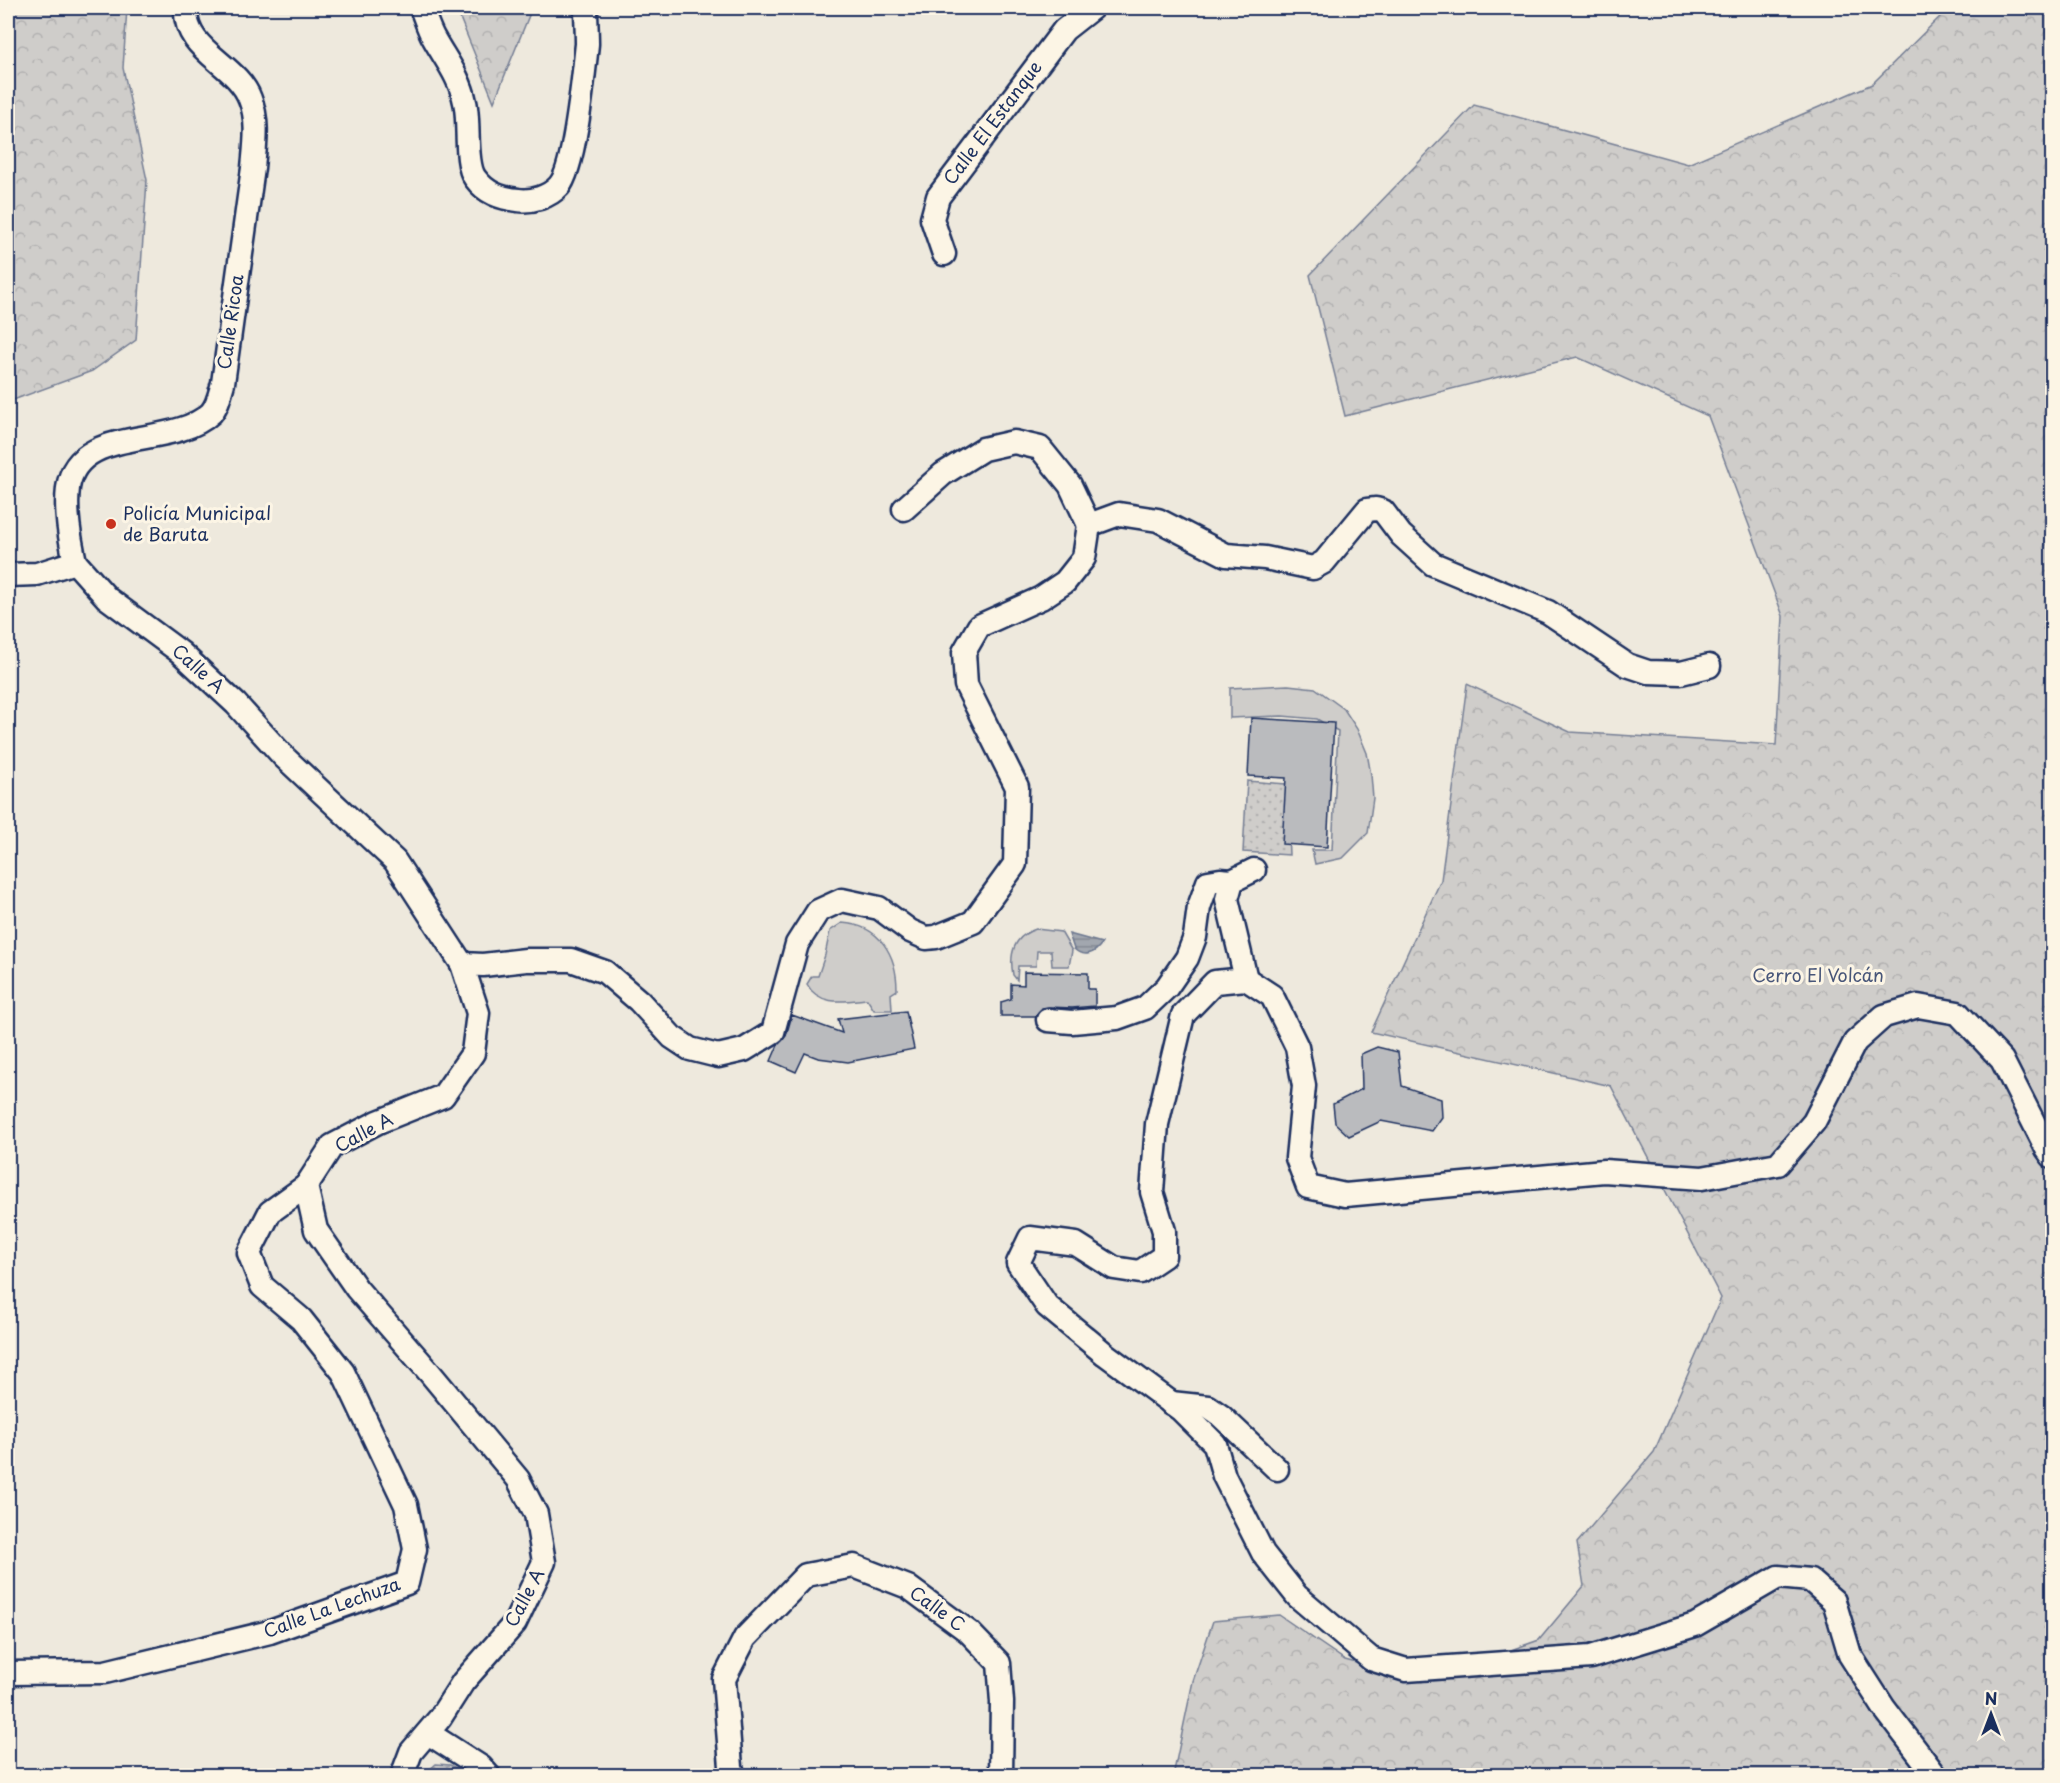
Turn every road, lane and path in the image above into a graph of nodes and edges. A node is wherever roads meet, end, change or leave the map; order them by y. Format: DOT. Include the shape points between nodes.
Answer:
graph roads {
  1 [pos="186,8"];
  2 [pos="421,8"];
  3 [pos="586,8"];
  4 [pos="1092,8"];
  5 [pos="945,254"];
  6 [pos="904,509"];
  7 [pos="1089,525"];
  8 [pos="75,562"];
  9 [pos="8,575"];
  10 [pos="1709,666"];
  11 [pos="1254,870"];
  12 [pos="1232,881"];
  13 [pos="462,964"];
  14 [pos="1246,979"];
  15 [pos="1048,1020"];
  16 [pos="2052,1156"];
  17 [pos="306,1186"];
  18 [pos="1172,1403"];
  19 [pos="1277,1469"];
  20 [pos="8,1673"];
  21 [pos="428,1733"];
  22 [pos="402,1776"];
  23 [pos="489,1776"];
  24 [pos="734,1776"];
  25 [pos="1001,1776"];
  26 [pos="1936,1776"];
  1 -- 8 [label="street, Calle Ricoa" via="194,39 242,83 255,116 253,168 223,383 211,412 197,422 181,430 95,450 76,463 68,486 67,509"];
  2 -- 3 [label="street" via="462,90 473,175 492,195 521,201 549,195 566,176 587,42"];
  4 -- 5 [label="street, Calle El Estanque" via="1064,30 938,197 932,219"];
  6 -- 7 [label="street" via="943,474 983,449 1014,442 1040,448 1070,484"];
  7 -- 10 [label="street" via="1119,514 1158,520 1226,555 1313,568 1324,562 1367,510 1376,509 1383,511 1401,535 1433,564 1548,612 1627,665 1648,672 1681,673"];
  7 -- 13 [label="street" via="1084,558 1065,582 1041,598 979,626 964,652 966,685 1017,787 1016,864 973,921 926,938 879,908 842,900 818,910 797,944 773,1032 744,1050 718,1056 690,1049 672,1037 605,972 571,960"];
  8 -- 9 [label="street" via="36,574"];
  8 -- 13 [label="street, Calle A" via="107,598 180,651 284,757 395,861"];
  11 -- 12 [label="street"];
  12 -- 14 [label="street" via="1227,899"];
  12 -- 15 [label="street" via="1208,882 1187,958 1167,987 1145,1008 1118,1018"];
  13 -- 17 [label="street, Calle A" via="478,1013 473,1053 442,1096 332,1146"];
  14 -- 16 [label="street" via="1272,996 1298,1047 1304,1086 1298,1158 1308,1187 1345,1195 1604,1171 1702,1178 1778,1164 1814,1122 1855,1042 1884,1016 1918,1006 1958,1013 2002,1060"];
  14 -- 18 [label="street" via="1215,982 1183,1015 1155,1146 1152,1192 1164,1231 1164,1256 1140,1272 1114,1268 1076,1245 1030,1238 1018,1263 1047,1306"];
  17 -- 20 [label="street, Calle La Lechuza" via="270,1212 249,1252 262,1286 301,1319 344,1372 406,1505 415,1549 407,1583 270,1632 105,1672"];
  17 -- 21 [label="street, Calle A" via="316,1230 357,1289 518,1479 536,1514 544,1562 515,1623 463,1682"];
  18 -- 19 [label="street" via="1208,1407"];
  18 -- 26 [label="street" via="1215,1444 1224,1476 1263,1553 1298,1596 1371,1659 1406,1671 1591,1657 1695,1625 1778,1577 1810,1580 1834,1601 1850,1655"];
  21 -- 22 [label="street, Calle A" via="411,1752"];
  21 -- 23 [label="street"];
  24 -- 25 [label="street, Calle C" via="724,1678 745,1638 806,1575 854,1566 908,1587 969,1632 999,1663"];
}
